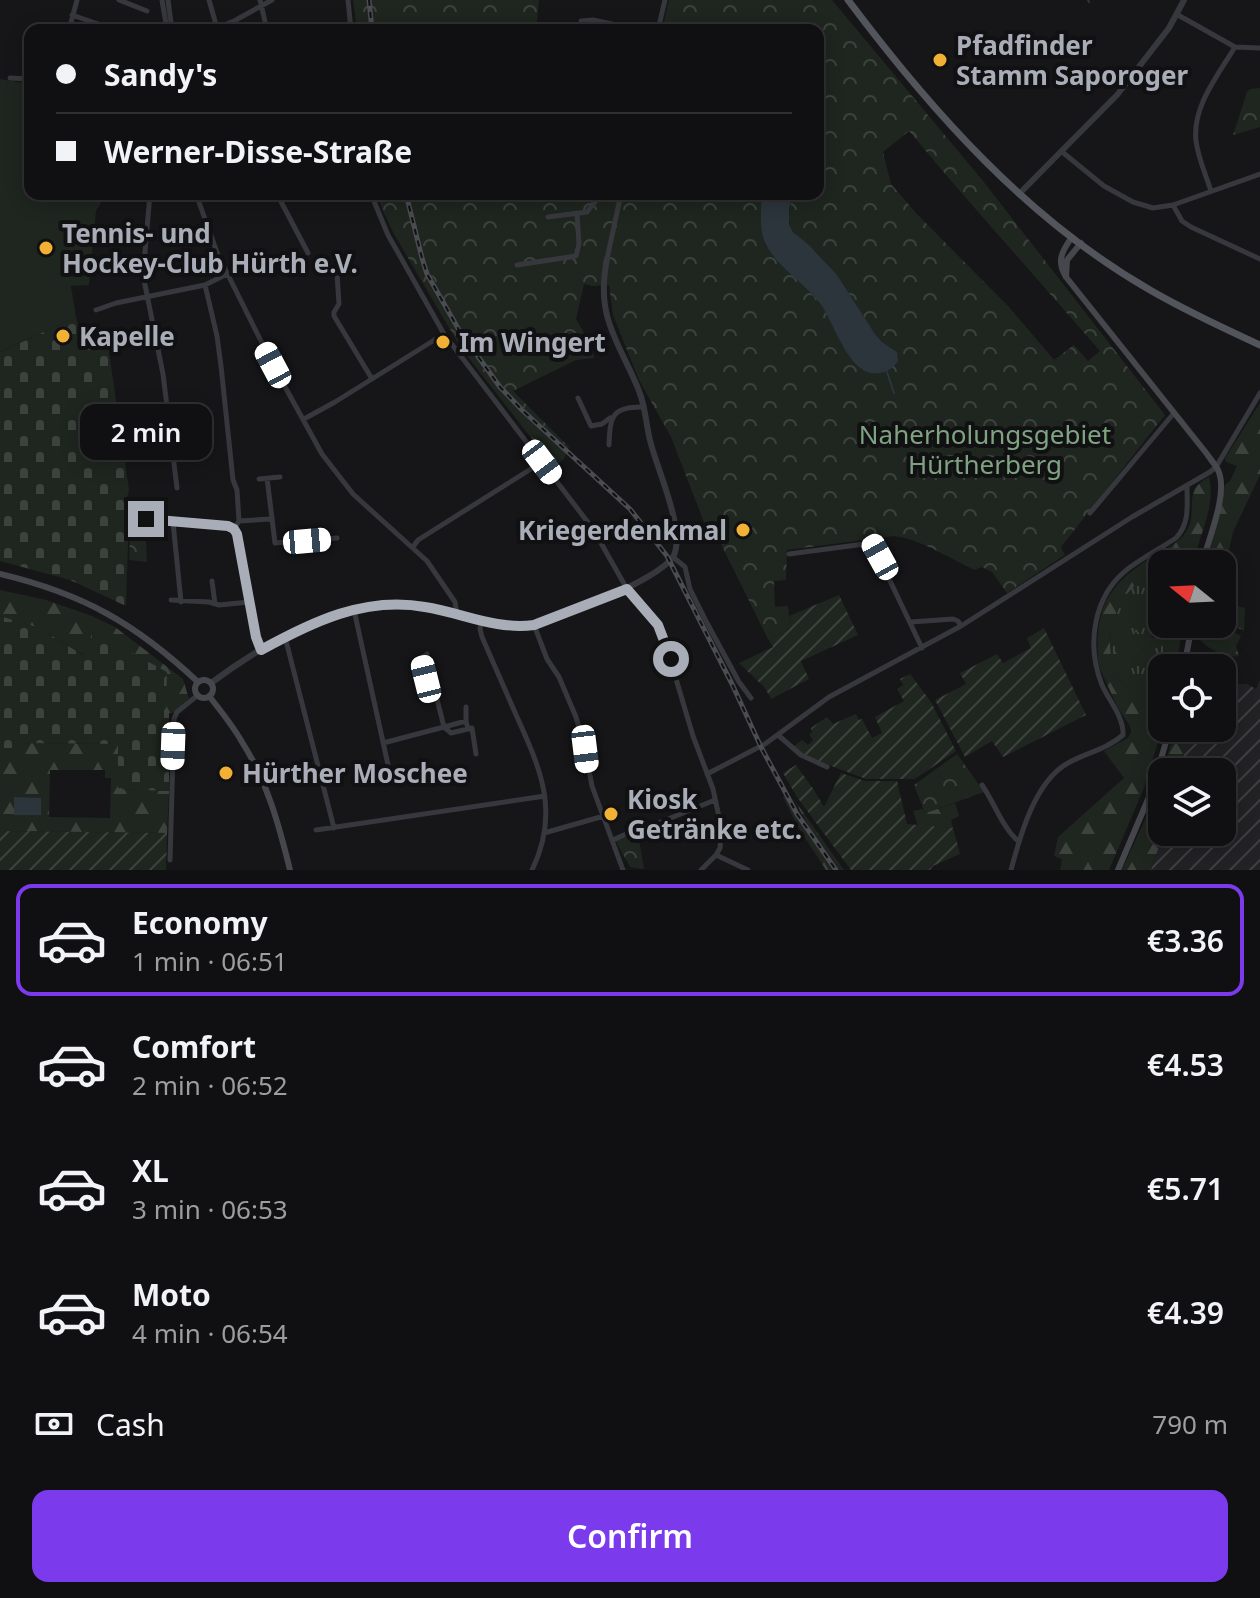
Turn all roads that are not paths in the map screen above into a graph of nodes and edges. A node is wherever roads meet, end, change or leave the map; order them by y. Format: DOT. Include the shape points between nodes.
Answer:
graph roads {
  1 [pos="77,0"];
  2 [pos="119,0"];
  3 [pos="162,0"];
  4 [pos="168,0"];
  5 [pos="209,0"];
  6 [pos="272,0"];
  7 [pos="348,0"];
  8 [pos="665,0"];
  9 [pos="848,0"];
  10 [pos="855,0"];
  11 [pos="1184,0"];
  12 [pos="261,3"];
  13 [pos="147,11"];
  14 [pos="72,15"];
  15 [pos="1178,15"];
  16 [pos="581,21"];
  17 [pos="70,24"];
  18 [pos="98,24"];
  19 [pos="168,24"];
  20 [pos="170,24"];
  21 [pos="213,24"];
  22 [pos="223,24"];
  23 [pos="266,24"];
  24 [pos="350,24"];
  25 [pos="612,24"];
  26 [pos="659,24"];
  27 [pos="882,43"];
  28 [pos="1235,47"];
  29 [pos="1260,48"];
  30 [pos="10,78"];
  31 [pos="24,79"];
  32 [pos="1061,151"];
  33 [pos="1260,174"];
  34 [pos="1211,191"];
  35 [pos="1019,194"];
  36 [pos="149,200"];
  37 [pos="198,200"];
  38 [pos="280,200"];
  39 [pos="373,200"];
  40 [pos="596,200"];
  41 [pos="620,200"];
  42 [pos="1173,205"];
  43 [pos="577,215"];
  44 [pos="548,217"];
  45 [pos="1072,237"];
  46 [pos="1081,243"];
  47 [pos="308,253"];
  48 [pos="607,259"];
  49 [pos="1260,259"];
  50 [pos="517,265"];
  51 [pos="227,274"];
  52 [pos="337,274"];
  53 [pos="1066,277"];
  54 [pos="205,285"];
  55 [pos="148,295"];
  56 [pos="96,310"];
  57 [pos="444,334"];
  58 [pos="1260,345"];
  59 [pos="372,379"];
  60 [pos="1260,393"];
  61 [pos="578,398"];
  62 [pos="644,407"];
  63 [pos="1174,413"];
  64 [pos="611,418"];
  65 [pos="304,419"];
  66 [pos="609,445"];
  67 [pos="542,462"];
  68 [pos="1216,467"];
  69 [pos="280,477"];
  70 [pos="267,478"];
  71 [pos="259,479"];
  72 [pos="1187,485"];
  73 [pos="177,488"];
  74 [pos="1090,513"];
  75 [pos="139,519"];
  76 [pos="271,519"];
  77 [pos="239,521"];
  78 [pos="173,522"];
  79 [pos="234,529"];
  80 [pos="337,538"];
  81 [pos="413,547"];
  82 [pos="1206,550"];
  83 [pos="789,554"];
  84 [pos="673,557"];
  85 [pos="0,574"];
  86 [pos="212,581"];
  87 [pos="627,589"];
  88 [pos="171,600"];
  89 [pos="181,602"];
  90 [pos="249,602"];
  91 [pos="215,605"];
  92 [pos="354,610"];
  93 [pos="457,614"];
  94 [pos="481,622"];
  95 [pos="911,622"];
  96 [pos="534,625"];
  97 [pos="961,626"];
  98 [pos="285,637"];
  99 [pos="922,648"];
  100 [pos="261,650"];
  101 [pos="427,654"];
  102 [pos="198,682"];
  103 [pos="211,683"];
  104 [pos="198,695"];
  105 [pos="209,696"];
  106 [pos="751,698"];
  107 [pos="466,707"];
  108 [pos="466,721"];
  109 [pos="444,727"];
  110 [pos="468,729"];
  111 [pos="778,735"];
  112 [pos="1166,742"];
  113 [pos="383,743"];
  114 [pos="476,754"];
  115 [pos="827,767"];
  116 [pos="390,774"];
  117 [pos="707,774"];
  118 [pos="982,785"];
  119 [pos="545,796"];
  120 [pos="715,800"];
  121 [pos="604,816"];
  122 [pos="334,828"];
  123 [pos="316,830"];
  124 [pos="544,833"];
  125 [pos="613,840"];
  126 [pos="1019,842"];
  127 [pos="716,855"];
  128 [pos="170,860"];
  129 [pos="290,870"];
  130 [pos="532,870"];
  131 [pos="623,870"];
  132 [pos="701,870"];
  133 [pos="748,870"];
  134 [pos="1011,870"];
  135 [pos="1118,870"];
  1 -- 14 [label="street"];
  2 -- 13 [label="street"];
  3 -- 19 [label="street"];
  4 -- 20 [label="street"];
  5 -- 21 [label="street"];
  6 -- 12 [label="street"];
  7 -- 24 [label="street"];
  8 -- 26 [label="street"];
  9 -- 27 [label="main road"];
  10 -- 27 [label="main road"];
  11 -- 15 [label="street"];
  12 -- 22 [label="street"];
  12 -- 23 [label="street"];
  14 -- 17 [label="street"];
  14 -- 18 [label="street"];
  15 -- 28 [label="street"];
  15 -- 32 [label="street" via="1117,95"];
  16 -- 25 [label="street"];
  27 -- 35 [label="main road" via="953,128"];
  28 -- 29 [label="street"];
  28 -- 34 [label="street" via="1201,106 1195,128"];
  30 -- 31 [label="street"];
  32 -- 35 [label="street"];
  32 -- 42 [label="street" via="1092,179 1133,202 1153,208"];
  33 -- 34 [label="street"];
  34 -- 42 [label="street"];
  35 -- 45 [label="main road"];
  36 -- 55 [label="street" via="143,265"];
  37 -- 51 [label="street"];
  38 -- 47 [label="street"];
  39 -- 57 [label="street"];
  40 -- 43 [label="street"];
  41 -- 48 [label="street"];
  42 -- 49 [label="street" via="1191,227"];
  43 -- 44 [label="street"];
  43 -- 50 [label="street" via="576,256"];
  45 -- 46 [label="main road"];
  45 -- 53 [label="main road" via="1060,256"];
  46 -- 53 [label="main road" via="1067,260"];
  46 -- 58 [label="main road" via="1148,289"];
  48 -- 62 [label="street" via="603,291 608,318"];
  51 -- 54 [label="street"];
  51 -- 65 [label="street"];
  52 -- 59 [label="street" via="339,304 334,316"];
  53 -- 63 [label="main road"];
  54 -- 55 [label="street"];
  54 -- 77 [label="street" via="217,336"];
  55 -- 56 [label="street"];
  55 -- 73 [label="street"];
  57 -- 59 [label="street"];
  57 -- 67 [label="street"];
  59 -- 65 [label="street"];
  60 -- 68 [label="street"];
  61 -- 64 [label="street" via="591,426"];
  62 -- 64 [label="street" via="628,408"];
  62 -- 84 [label="street" via="676,530"];
  63 -- 68 [label="main road"];
  63 -- 74 [label="street"];
  64 -- 66 [label="street"];
  65 -- 81 [label="street" via="342,482"];
  67 -- 81 [label="street"];
  67 -- 87 [label="street" via="593,529"];
  68 -- 72 [label="street"];
  68 -- 82 [label="main road" via="1220,493"];
  69 -- 70 [label="street"];
  70 -- 71 [label="street"];
  70 -- 76 [label="street"];
  72 -- 97 [label="street"];
  72 -- 126 [label="street" via="1187,518 1181,533 1119,577 1097,616 1096,665 1123,735 1051,775"];
  75 -- 78 [label="street"];
  76 -- 77 [label="street"];
  76 -- 80 [label="street" via="275,543"];
  77 -- 79 [label="street"];
  78 -- 79 [label="street"];
  78 -- 89 [label="street"];
  79 -- 90 [label="street"];
  81 -- 93 [label="street" via="443,583"];
  83 -- 95 [label="street" via="872,543"];
  84 -- 87 [label="street"];
  84 -- 106 [label="street" via="685,567 707,623"];
  85 -- 102 [label="main road" via="98,608 145,636"];
  86 -- 91 [label="street"];
  87 -- 96 [label="street"];
  87 -- 117 [label="street" via="662,632"];
  88 -- 89 [label="street"];
  89 -- 91 [label="street"];
  90 -- 91 [label="street"];
  90 -- 100 [label="street"];
  92 -- 93 [label="street" via="410,605"];
  92 -- 98 [label="street"];
  92 -- 113 [label="street"];
  93 -- 94 [label="street"];
  94 -- 96 [label="street"];
  94 -- 119 [label="street" via="482,637 535,754"];
  95 -- 97 [label="street" via="953,619"];
  95 -- 99 [label="street"];
  96 -- 121 [label="street" via="576,717"];
  97 -- 99 [label="street"];
  98 -- 100 [label="street"];
  98 -- 122 [label="street"];
  99 -- 111 [label="street" via="829,697"];
  100 -- 103 [label="street"];
  101 -- 109 [label="street" via="421,658"];
  102 -- 103 [label="main road"];
  102 -- 104 [label="main road"];
  103 -- 105 [label="main road"];
  104 -- 105 [label="main road"];
  104 -- 128 [label="street" via="174,719"];
  105 -- 129 [label="main road" via="259,773"];
  107 -- 108 [label="street"];
  108 -- 109 [label="street"];
  108 -- 110 [label="street"];
  109 -- 110 [label="street" via="451,733"];
  109 -- 113 [label="street"];
  110 -- 114 [label="street" via="472,728"];
  111 -- 115 [label="street" via="801,755"];
  111 -- 117 [label="street"];
  112 -- 135 [label="main road"];
  113 -- 116 [label="street"];
  117 -- 120 [label="street"];
  118 -- 126 [label="street"];
  119 -- 122 [label="street"];
  119 -- 124 [label="street"];
  120 -- 125 [label="street"];
  120 -- 127 [label="street" via="721,834"];
  121 -- 124 [label="street"];
  121 -- 125 [label="street"];
  122 -- 123 [label="street"];
  124 -- 130 [label="street"];
  125 -- 131 [label="street"];
  126 -- 134 [label="street"];
  127 -- 132 [label="street"];
  127 -- 133 [label="street"];
}
